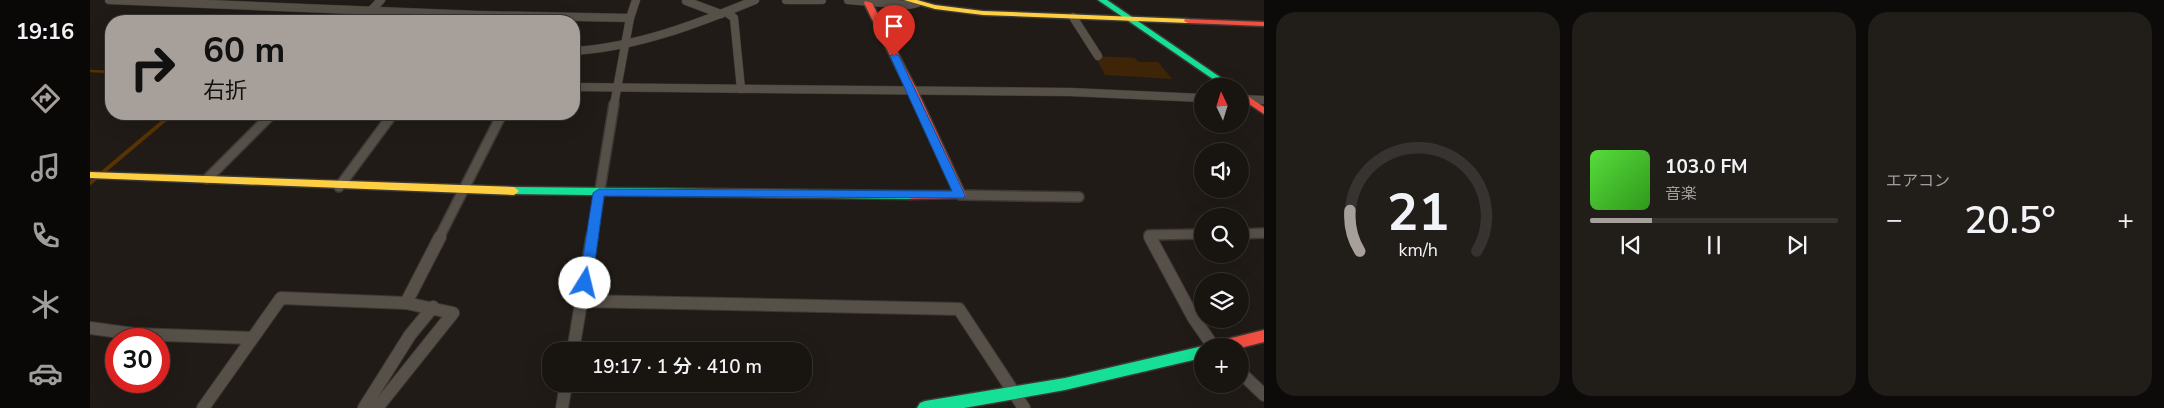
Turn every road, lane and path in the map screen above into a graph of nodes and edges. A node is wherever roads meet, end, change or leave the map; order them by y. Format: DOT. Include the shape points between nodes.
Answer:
graph roads {
  1 [pos="109,0"];
  2 [pos="381,0"];
  3 [pos="636,0"];
  4 [pos="755,0"];
  5 [pos="786,0"];
  6 [pos="822,0"];
  7 [pos="848,0"];
  8 [pos="1102,0"];
  9 [pos="686,1"];
  10 [pos="912,1"];
  11 [pos="868,3"];
  12 [pos="372,9"];
  13 [pos="426,12"];
  14 [pos="723,13"];
  15 [pos="366,15"];
  16 [pos="424,15"];
  17 [pos="528,15"];
  18 [pos="580,17"];
  19 [pos="1073,17"];
  20 [pos="630,18"];
  21 [pos="1132,20"];
  22 [pos="1264,24"];
  23 [pos="626,43"];
  24 [pos="580,50"];
  25 [pos="1098,56"];
  26 [pos="1217,78"];
  27 [pos="580,87"];
  28 [pos="618,88"];
  29 [pos="741,89"];
  30 [pos="912,90"];
  31 [pos="1194,98"];
  32 [pos="1249,99"];
  33 [pos="1264,100"];
  34 [pos="1249,102"];
  35 [pos="1264,111"];
  36 [pos="266,120"];
  37 [pos="389,120"];
  38 [pos="499,120"];
  39 [pos="90,175"];
  40 [pos="208,180"];
  41 [pos="339,187"];
  42 [pos="464,191"];
  43 [pos="599,193"];
  44 [pos="960,195"];
  45 [pos="1079,197"];
  46 [pos="1264,233"];
  47 [pos="1194,234"];
  48 [pos="1249,234"];
  49 [pos="582,301"];
  50 [pos="406,303"];
  51 [pos="433,307"];
  52 [pos="90,328"];
  53 [pos="1264,336"];
  54 [pos="252,338"];
  55 [pos="1208,338"];
  56 [pos="1249,340"];
  57 [pos="575,342"];
  58 [pos="1194,354"];
  59 [pos="1249,381"];
  60 [pos="565,392"];
  61 [pos="1016,395"];
  62 [pos="1264,395"];
  63 [pos="203,408"];
  64 [pos="364,408"];
  65 [pos="378,408"];
  66 [pos="562,408"];
  67 [pos="925,408"];
  68 [pos="1024,408"];
  1 -- 12 [label="street"];
  2 -- 12 [label="street"];
  3 -- 20 [label="street"];
  4 -- 14 [label="street"];
  5 -- 6 [label="street"];
  7 -- 11 [label="street"];
  8 -- 21 [label="street"];
  9 -- 14 [label="street"];
  10 -- 11 [label="street" via="908,5"];
  10 -- 19 [label="street" via="982,13"];
  11 -- 30 [label="street"];
  12 -- 13 [label="street"];
  12 -- 15 [label="street"];
  13 -- 16 [label="street"];
  13 -- 17 [label="street"];
  14 -- 23 [label="street"];
  14 -- 29 [label="street" via="734,18"];
  18 -- 20 [label="street"];
  19 -- 21 [label="street"];
  19 -- 25 [label="street"];
  20 -- 23 [label="street"];
  21 -- 22 [label="street"];
  21 -- 26 [label="street"];
  23 -- 24 [label="street"];
  23 -- 28 [label="street"];
  27 -- 28 [label="street"];
  28 -- 29 [label="street"];
  28 -- 43 [label="street"];
  29 -- 30 [label="street"];
  30 -- 31 [label="street"];
  30 -- 44 [label="street"];
  32 -- 33 [label="street"];
  34 -- 35 [label="street"];
  36 -- 40 [label="street"];
  37 -- 41 [label="street"];
  38 -- 42 [label="street"];
  39 -- 40 [label="street"];
  40 -- 41 [label="street"];
  41 -- 42 [label="street"];
  42 -- 43 [label="street"];
  42 -- 50 [label="street"];
  43 -- 44 [label="street"];
  43 -- 49 [label="street"];
  44 -- 45 [label="street"];
  46 -- 48 [label="street"];
  47 -- 55 [label="street" via="1149,235"];
  49 -- 57 [label="street"];
  49 -- 61 [label="street" via="959,309"];
  50 -- 51 [label="street"];
  50 -- 54 [label="street" via="281,298"];
  51 -- 64 [label="street" via="410,335"];
  51 -- 65 [label="street" via="453,313"];
  52 -- 54 [label="street" via="134,334"];
  53 -- 56 [label="street"];
  54 -- 63 [label="street"];
  58 -- 61 [label="street"];
  59 -- 62 [label="street"];
  60 -- 66 [label="street"];
  61 -- 67 [label="street"];
  61 -- 68 [label="street"];
}
